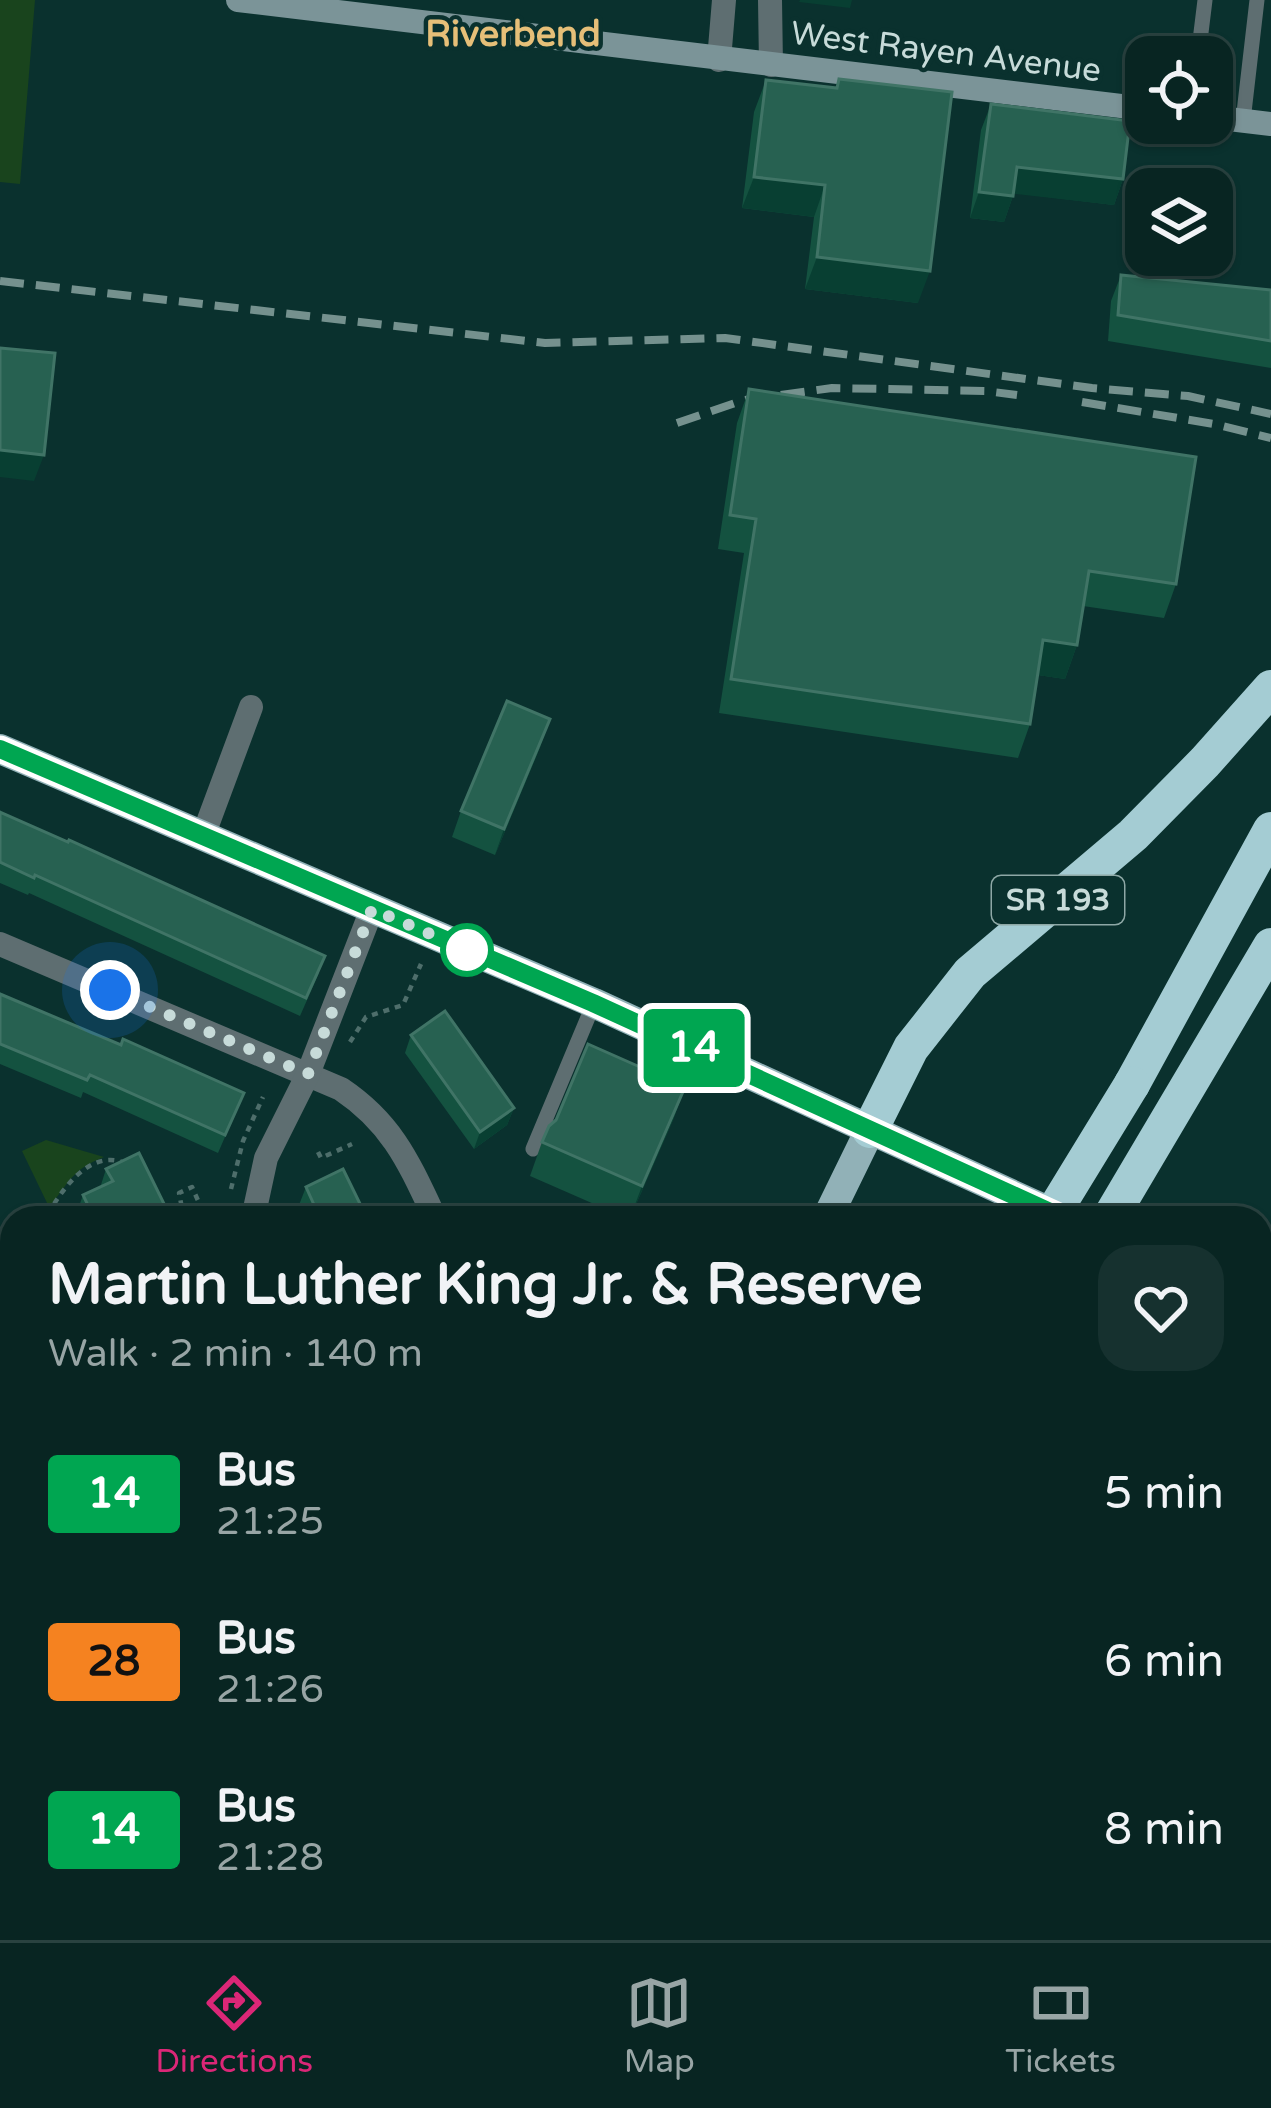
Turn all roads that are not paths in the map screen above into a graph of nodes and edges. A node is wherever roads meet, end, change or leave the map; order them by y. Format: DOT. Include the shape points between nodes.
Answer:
graph roads {
  1 [pos="238,0"];
  2 [pos="724,0"];
  3 [pos="770,0"];
  4 [pos="1205,0"];
  5 [pos="1256,0"];
  6 [pos="416,11"];
  7 [pos="1201,36"];
  8 [pos="719,60"];
  9 [pos="771,64"];
  10 [pos="1125,106"];
  11 [pos="1233,120"];
  12 [pos="1243,121"];
  13 [pos="1271,124"];
  14 [pos="1271,688"];
  15 [pos="251,707"];
  16 [pos="0,749"];
  17 [pos="1271,830"];
  18 [pos="203,836"];
  19 [pos="372,909"];
  20 [pos="0,944"];
  21 [pos="1271,946"];
  22 [pos="593,1003"];
  23 [pos="308,1074"];
  24 [pos="870,1130"];
  25 [pos="533,1150"];
  26 [pos="256,1206"];
  27 [pos="429,1206"];
  28 [pos="833,1206"];
  29 [pos="1037,1206"];
  30 [pos="1057,1206"];
  31 [pos="1117,1206"];
  1 -- 6 [label="street, West Rayen Avenue"];
  2 -- 8 [label="street"];
  3 -- 9 [label="street"];
  4 -- 7 [label="lane"];
  5 -- 12 [label="lane"];
  6 -- 8 [label="street, West Rayen Avenue"];
  8 -- 9 [label="street, West Rayen Avenue"];
  9 -- 10 [label="street, West Rayen Avenue"];
  11 -- 12 [label="street"];
  12 -- 13 [label="street"];
  14 -- 24 [label="highway, SR 193" via="1133,835 970,973 911,1048"];
  15 -- 18 [label="street"];
  16 -- 18 [label="main road"];
  17 -- 30 [label="highway, bridge"];
  18 -- 19 [label="main road"];
  19 -- 22 [label="main road"];
  19 -- 23 [label="street"];
  20 -- 23 [label="street"];
  21 -- 31 [label="highway"];
  22 -- 24 [label="main road"];
  22 -- 25 [label="lane"];
  23 -- 26 [label="street" via="266,1159"];
  23 -- 27 [label="street" via="365,1105 389,1131"];
  24 -- 28 [label="main road"];
  24 -- 29 [label="main road"];
}
